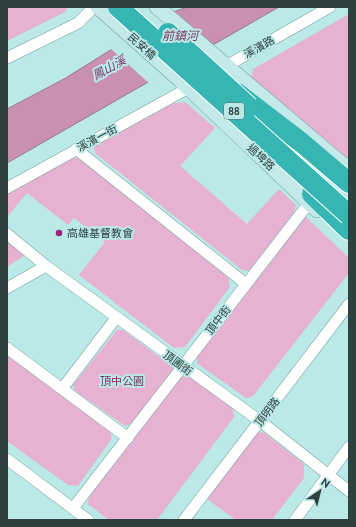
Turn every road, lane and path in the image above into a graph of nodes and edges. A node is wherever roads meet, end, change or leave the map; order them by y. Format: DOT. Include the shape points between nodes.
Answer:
graph roads {
  1 [pos="94,7"];
  2 [pos="98,7"];
  3 [pos="139,7"];
  4 [pos="157,7"];
  5 [pos="330,7"];
  6 [pos="115,13"];
  7 [pos="7,58"];
  8 [pos="172,73"];
  9 [pos="223,82"];
  10 [pos="188,89"];
  11 [pos="76,149"];
  12 [pos="349,170"];
  13 [pos="349,183"];
  14 [pos="7,188"];
  15 [pos="349,200"];
  16 [pos="309,203"];
  17 [pos="349,215"];
  18 [pos="349,230"];
  19 [pos="7,234"];
  20 [pos="349,242"];
  21 [pos="46,266"];
  22 [pos="246,284"];
  23 [pos="7,288"];
  24 [pos="349,304"];
  25 [pos="116,318"];
  26 [pos="7,348"];
  27 [pos="182,367"];
  28 [pos="62,389"];
  29 [pos="260,421"];
  30 [pos="128,438"];
  31 [pos="349,447"];
  32 [pos="7,460"];
  33 [pos="328,475"];
  34 [pos="349,491"];
  35 [pos="73,508"];
  36 [pos="88,520"];
  37 [pos="184,520"];
  38 [pos="295,520"];
  1 -- 7 [label="street" via="78,23"];
  2 -- 6 [label="main road"];
  3 -- 9 [label="highway, 88, bridge"];
  4 -- 9 [label="main road" via="208,52"];
  5 -- 9 [label="street, 溪濱路"];
  6 -- 8 [label="main road, 民安橋"];
  6 -- 9 [label="highway, 88, bridge"];
  8 -- 10 [label="main road, 過埤路"];
  9 -- 10 [label="street, 溪濱路"];
  9 -- 12 [label="main road"];
  9 -- 13 [label="highway, bridge" via="302,142"];
  9 -- 15 [label="highway, 88, bridge"];
  9 -- 17 [label="highway, 88, bridge"];
  9 -- 18 [label="highway, bridge" via="287,169"];
  10 -- 11 [label="street, 溪濱一街"];
  10 -- 16 [label="main road, 過埤路"];
  11 -- 14 [label="street, 溪濱一街"];
  11 -- 22 [label="street"];
  16 -- 20 [label="main road, 過埤路"];
  16 -- 22 [label="street, 頂中街"];
  19 -- 21 [label="street, 頂圃街"];
  21 -- 23 [label="street"];
  21 -- 25 [label="street, 頂圃街"];
  22 -- 27 [label="street, 頂中街"];
  24 -- 29 [label="street, 頂明路"];
  25 -- 27 [label="street, 頂圃街"];
  25 -- 28 [label="street"];
  26 -- 28 [label="street"];
  27 -- 29 [label="street, 頂圃街"];
  27 -- 30 [label="street, 頂中街"];
  28 -- 30 [label="street"];
  29 -- 33 [label="street, 頂圃街"];
  29 -- 37 [label="street, 頂明路"];
  30 -- 35 [label="street, 頂中街"];
  31 -- 33 [label="street"];
  32 -- 35 [label="street"];
  33 -- 34 [label="street, 頂圃街"];
  33 -- 38 [label="street"];
  35 -- 36 [label="street"];
}
